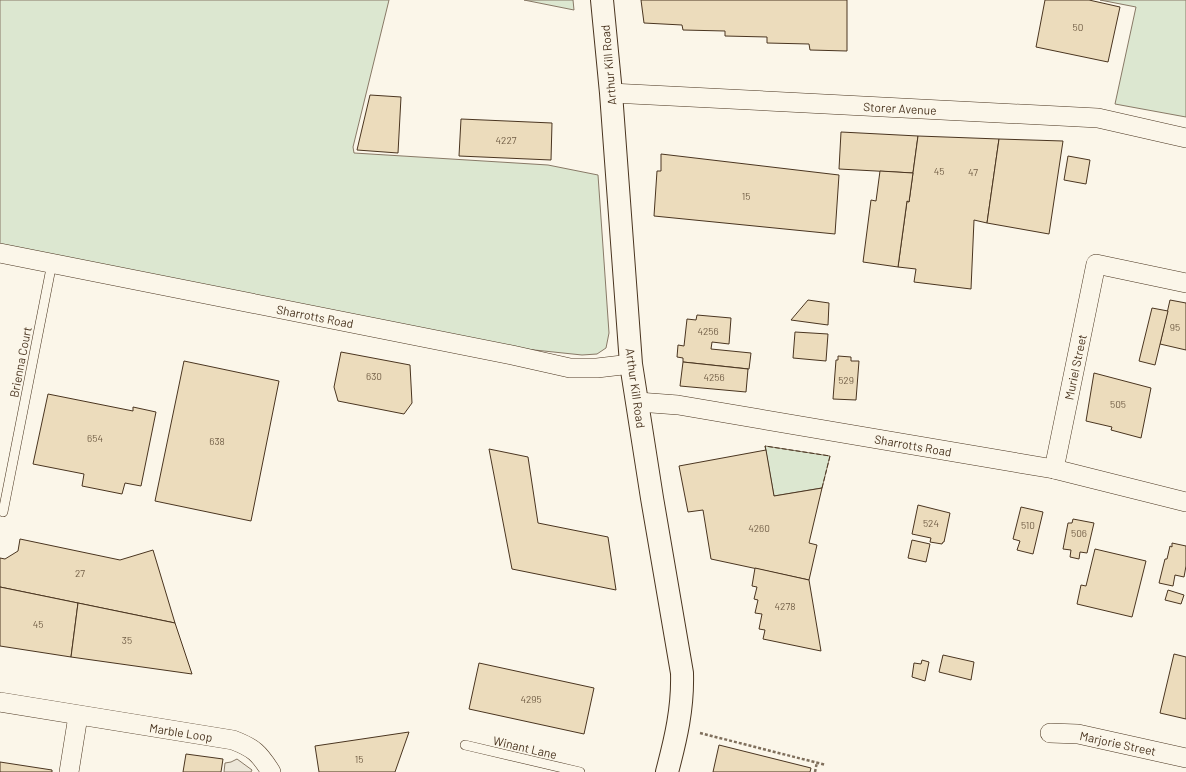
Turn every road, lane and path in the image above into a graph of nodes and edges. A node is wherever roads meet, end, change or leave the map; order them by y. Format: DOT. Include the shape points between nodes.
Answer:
graph roads {
  1 [pos="602,0"];
  2 [pos="611,93"];
  3 [pos="1186,138"];
  4 [pos="0,253"];
  5 [pos="52,263"];
  6 [pos="1186,283"];
  7 [pos="631,364"];
  8 [pos="638,402"];
  9 [pos="1054,469"];
  10 [pos="1186,502"];
  11 [pos="3,512"];
  12 [pos="0,702"];
  13 [pos="78,716"];
  14 [pos="700,733"];
  15 [pos="1050,733"];
  16 [pos="465,745"];
  17 [pos="1186,758"];
  18 [pos="817,762"];
  19 [pos="826,764"];
  20 [pos="69,772"];
  21 [pos="271,772"];
  22 [pos="580,772"];
  23 [pos="668,772"];
  24 [pos="815,772"];
  1 -- 2 [label="street, Arthur Kill Road"];
  2 -- 3 [label="street, Storer Avenue" via="1098,118"];
  2 -- 7 [label="street, Arthur Kill Road"];
  4 -- 5 [label="street, Sharrotts Road"];
  5 -- 7 [label="street, Sharrotts Road" via="570,368"];
  5 -- 11 [label="lane, Brienna Court"];
  6 -- 9 [label="street, Muriel Street" via="1096,264"];
  7 -- 8 [label="street, Arthur Kill Road"];
  8 -- 9 [label="street, Sharrotts Road" via="678,405"];
  8 -- 23 [label="street, Arthur Kill Road" via="682,673 681,711"];
  9 -- 10 [label="street, Sharrotts Road"];
  12 -- 13 [label="street, Marble Loop"];
  13 -- 20 [label="street"];
  13 -- 21 [label="street, Marble Loop" via="233,740 248,746 261,756"];
  14 -- 18 [label="path"];
  15 -- 17 [label="street, Marjorie Street" via="1078,734"];
  16 -- 22 [label="lane, Winant Lane"];
  18 -- 19 [label="path"];
  18 -- 24 [label="path"];
}
